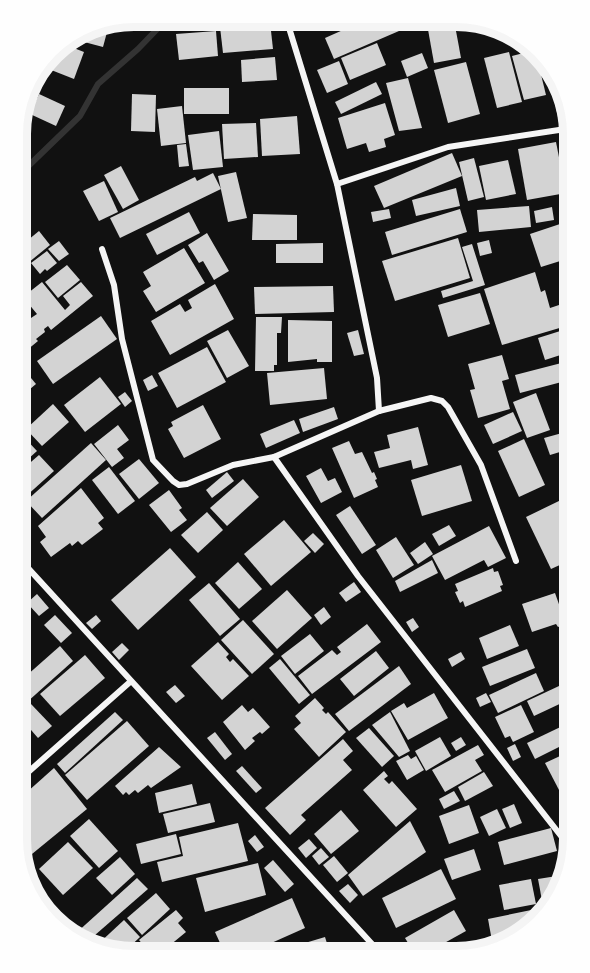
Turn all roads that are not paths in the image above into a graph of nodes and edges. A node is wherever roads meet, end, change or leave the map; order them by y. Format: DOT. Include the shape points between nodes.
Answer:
graph roads {
  1 [pos="289,27"];
  2 [pos="563,128"];
  3 [pos="337,184"];
  4 [pos="102,249"];
  5 [pos="379,411"];
  6 [pos="274,457"];
  7 [pos="516,561"];
  8 [pos="27,567"];
  9 [pos="130,682"];
  10 [pos="27,774"];
  11 [pos="563,838"];
  12 [pos="374,946"];
  1 -- 3 [label="street"];
  2 -- 3 [label="street" via="447,147"];
  3 -- 5 [label="street" via="377,378"];
  4 -- 6 [label="street" via="114,285 122,339 153,459 179,485 233,465"];
  5 -- 6 [label="street"];
  5 -- 7 [label="street" via="431,398 448,407 481,465"];
  6 -- 11 [label="street" via="358,576"];
  8 -- 9 [label="street"];
  9 -- 10 [label="street"];
  9 -- 12 [label="street"];
}
